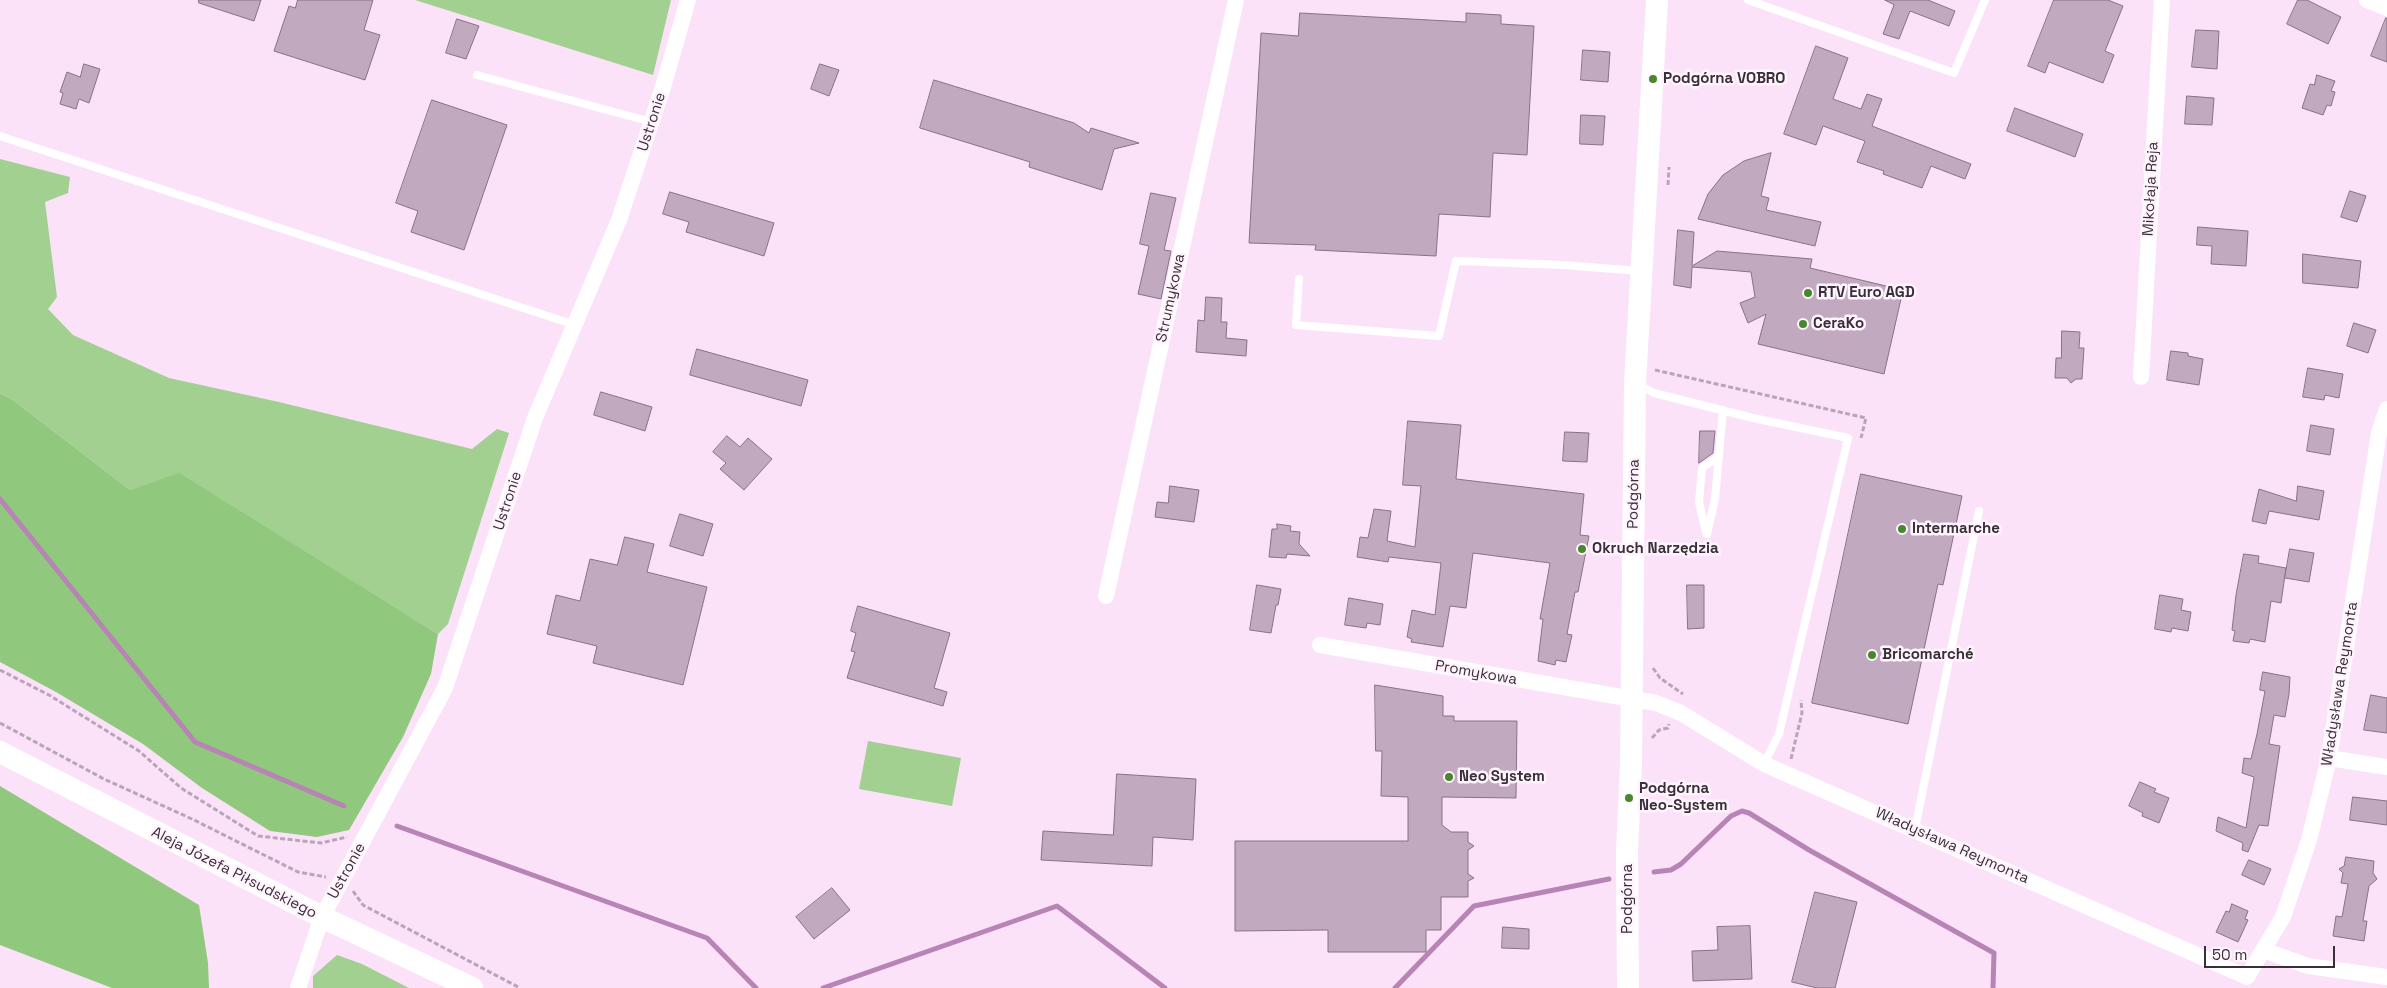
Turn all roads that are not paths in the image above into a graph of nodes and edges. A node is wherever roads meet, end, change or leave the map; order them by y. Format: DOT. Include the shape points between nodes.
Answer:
graph roads {
  1 [pos="688,0"];
  2 [pos="1236,0"];
  3 [pos="1657,0"];
  4 [pos="1748,0"];
  5 [pos="1985,0"];
  6 [pos="2162,0"];
  7 [pos="2367,0"];
  8 [pos="2387,8"];
  9 [pos="477,75"];
  10 [pos="652,122"];
  11 [pos="0,136"];
  12 [pos="1642,271"];
  13 [pos="1299,279"];
  14 [pos="575,325"];
  15 [pos="1643,376"];
  16 [pos="2141,377"];
  17 [pos="2387,409"];
  18 [pos="1723,410"];
  19 [pos="1718,457"];
  20 [pos="1979,511"];
  21 [pos="1106,596"];
  22 [pos="1320,645"];
  23 [pos="1632,700"];
  24 [pos="0,752"];
  25 [pos="2329,758"];
  26 [pos="1764,764"];
  27 [pos="2387,767"];
  28 [pos="1915,829"];
  29 [pos="322,917"];
  30 [pos="2263,950"];
  31 [pos="2387,976"];
  32 [pos="298,988"];
  33 [pos="472,988"];
  34 [pos="1628,988"];
  1 -- 10 [label="street, Ustronie"];
  2 -- 21 [label="street, Strumykowa"];
  3 -- 12 [label="main road, Podgórna"];
  4 -- 5 [label="lane" via="1954,73"];
  6 -- 16 [label="street, Mikołaja Reja"];
  7 -- 8 [label="street"];
  9 -- 10 [label="lane"];
  10 -- 14 [label="street, Ustronie" via="619,220"];
  11 -- 14 [label="lane"];
  12 -- 13 [label="lane" via="1456,261 1439,336 1296,324"];
  12 -- 15 [label="main road, Podgórna"];
  14 -- 29 [label="street, Ustronie" via="535,418 445,688"];
  15 -- 18 [label="lane" via="1654,393"];
  15 -- 23 [label="main road, Podgórna"];
  17 -- 25 [label="street, Władysława Reymonta" via="2379,433"];
  18 -- 19 [label="lane"];
  18 -- 26 [label="lane" via="1848,438 1779,734"];
  19 -- 19 [label="lane" via="1702,468 1699,502 1707,534"];
  20 -- 28 [label="lane"];
  22 -- 23 [label="street, Promykowa"];
  23 -- 26 [label="street, Władysława Reymonta" via="1656,703 1681,713"];
  23 -- 34 [label="main road, Podgórna" via="1627,852"];
  24 -- 29 [label="main road, Aleja Józefa Piłsudskiego"];
  25 -- 27 [label="street"];
  25 -- 30 [label="street, Władysława Reymonta" via="2309,840 2289,900 2283,917"];
  26 -- 28 [label="street, Władysława Reymonta"];
  28 -- 30 [label="street, Władysława Reymonta" via="2247,977"];
  29 -- 32 [label="street, Ustronie"];
  29 -- 33 [label="main road, Aleja Józefa Piłsudskiego"];
  30 -- 31 [label="street" via="2308,966"];
}
